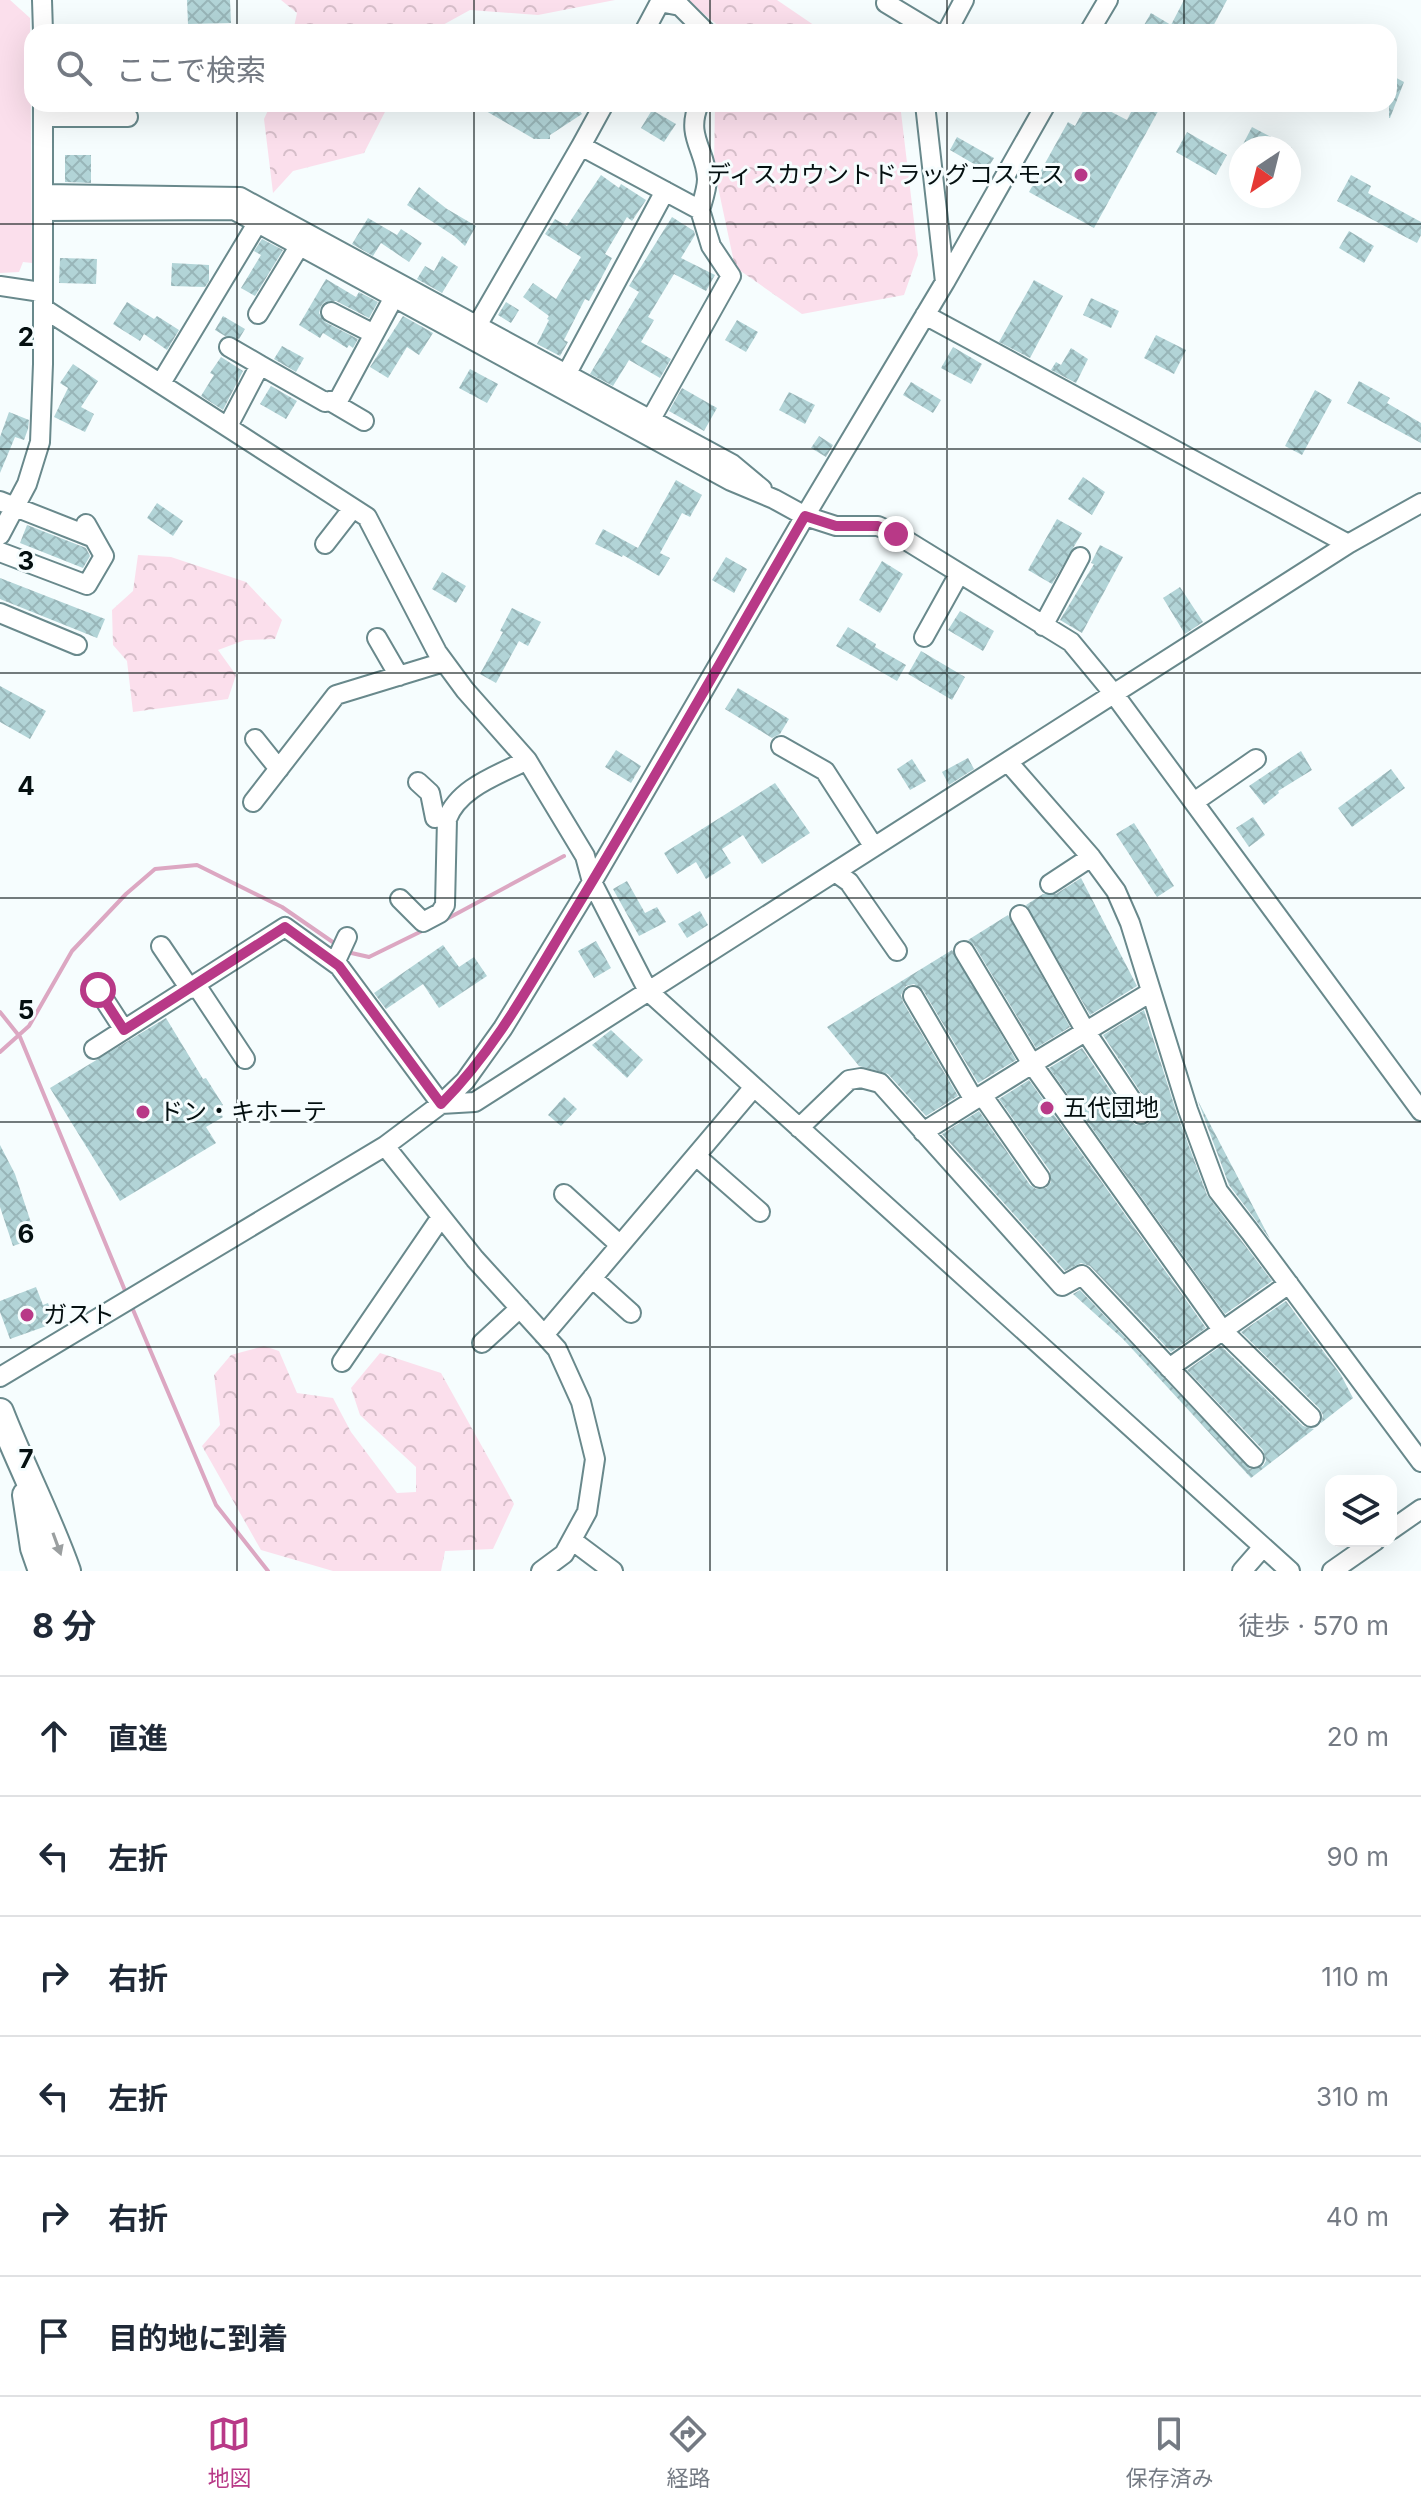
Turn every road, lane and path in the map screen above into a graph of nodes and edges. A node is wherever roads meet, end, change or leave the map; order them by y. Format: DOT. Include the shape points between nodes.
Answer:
graph roads {
  1 [pos="964,0"];
  2 [pos="1108,0"];
  3 [pos="39,2"];
  4 [pos="886,3"];
  5 [pos="42,24"];
  6 [pos="648,24"];
  7 [pos="698,24"];
  8 [pos="921,24"];
  9 [pos="951,24"];
  10 [pos="1094,24"];
  11 [pos="43,112"];
  12 [pos="67,112"];
  13 [pos="600,112"];
  14 [pos="695,112"];
  15 [pos="926,112"];
  16 [pos="1041,112"];
  17 [pos="128,117"];
  18 [pos="581,146"];
  19 [pos="665,191"];
  20 [pos="43,203"];
  21 [pos="700,210"];
  22 [pos="258,222"];
  23 [pos="300,245"];
  24 [pos="945,282"];
  25 [pos="0,286"];
  26 [pos="394,297"];
  27 [pos="42,300"];
  28 [pos="331,312"];
  29 [pos="258,314"];
  30 [pos="925,315"];
  31 [pos="478,324"];
  32 [pos="374,334"];
  33 [pos="229,347"];
  34 [pos="260,365"];
  35 [pos="567,373"];
  36 [pos="161,383"];
  37 [pos="330,401"];
  38 [pos="651,419"];
  39 [pos="364,421"];
  40 [pos="228,426"];
  41 [pos="774,499"];
  42 [pos="1421,503"];
  43 [pos="7,504"];
  44 [pos="353,508"];
  45 [pos="805,516"];
  46 [pos="0,535"];
  47 [pos="325,544"];
  48 [pos="1348,544"];
  49 [pos="0,552"];
  50 [pos="1080,557"];
  51 [pos="959,574"];
  52 [pos="0,613"];
  53 [pos="1043,626"];
  54 [pos="924,637"];
  55 [pos="377,638"];
  56 [pos="77,645"];
  57 [pos="444,662"];
  58 [pos="399,676"];
  59 [pos="1114,694"];
  60 [pos="255,739"];
  61 [pos="781,746"];
  62 [pos="1256,759"];
  63 [pos="527,760"];
  64 [pos="1008,762"];
  65 [pos="279,769"];
  66 [pos="418,782"];
  67 [pos="253,802"];
  68 [pos="1194,802"];
  69 [pos="434,819"];
  70 [pos="874,847"];
  71 [pos="1091,857"];
  72 [pos="835,872"];
  73 [pos="592,882"];
  74 [pos="1050,884"];
  75 [pos="400,899"];
  76 [pos="1020,915"];
  77 [pos="346,938"];
  78 [pos="161,946"];
  79 [pos="897,951"];
  80 [pos="964,951"];
  81 [pos="336,960"];
  82 [pos="193,987"];
  83 [pos="98,990"];
  84 [pos="648,991"];
  85 [pos="1151,992"];
  86 [pos="913,996"];
  87 [pos="124,1030"];
  88 [pos="1086,1032"];
  89 [pos="94,1049"];
  90 [pos="245,1059"];
  91 [pos="1032,1064"];
  92 [pos="754,1087"];
  93 [pos="978,1098"];
  94 [pos="441,1104"];
  95 [pos="1421,1111"];
  96 [pos="1141,1114"];
  97 [pos="799,1128"];
  98 [pos="923,1132"];
  99 [pos="385,1146"];
  100 [pos="696,1156"];
  101 [pos="1040,1178"];
  102 [pos="564,1194"];
  103 [pos="760,1212"];
  104 [pos="441,1217"];
  105 [pos="620,1245"];
  106 [pos="592,1278"];
  107 [pos="1289,1284"];
  108 [pos="520,1308"];
  109 [pos="631,1313"];
  110 [pos="1223,1331"];
  111 [pos="544,1335"];
  112 [pos="482,1343"];
  113 [pos="342,1362"];
  114 [pos="1169,1368"];
  115 [pos="0,1377"];
  116 [pos="0,1412"];
  117 [pos="1311,1417"];
  118 [pos="1254,1458"];
  119 [pos="1421,1462"];
  120 [pos="21,1467"];
  121 [pos="1421,1509"];
  122 [pos="1397,1526"];
  123 [pos="573,1541"];
  124 [pos="1263,1547"];
  125 [pos="1366,1547"];
  126 [pos="42,1571"];
  127 [pos="67,1571"];
  128 [pos="541,1571"];
  129 [pos="613,1571"];
  130 [pos="1242,1571"];
  131 [pos="1290,1571"];
  132 [pos="1332,1571"];
  1 -- 9 [label="street"];
  2 -- 10 [label="street"];
  3 -- 5 [label="street"];
  4 -- 8 [label="street"];
  6 -- 7 [label="street" via="660,2 680,6"];
  11 -- 20 [label="street"];
  12 -- 17 [label="street"];
  13 -- 18 [label="street"];
  14 -- 21 [label="street" via="694,129 707,183"];
  15 -- 24 [label="street"];
  16 -- 24 [label="street"];
  18 -- 19 [label="street"];
  18 -- 31 [label="street"];
  19 -- 21 [label="street"];
  19 -- 35 [label="street"];
  20 -- 22 [label="street" via="234,210"];
  20 -- 27 [label="street"];
  20 -- 31 [label="street" via="240,197"];
  21 -- 38 [label="street" via="711,246 731,276"];
  22 -- 23 [label="street"];
  22 -- 36 [label="street"];
  23 -- 26 [label="street"];
  23 -- 29 [label="street"];
  24 -- 30 [label="street"];
  25 -- 27 [label="street"];
  26 -- 32 [label="street"];
  26 -- 41 [label="street" via="731,481"];
  27 -- 36 [label="street"];
  27 -- 43 [label="street" via="40,442 27,484"];
  28 -- 32 [label="street"];
  30 -- 45 [label="street"];
  30 -- 48 [label="street"];
  31 -- 35 [label="street"];
  32 -- 37 [label="street" via="339,399"];
  33 -- 34 [label="street"];
  34 -- 37 [label="street"];
  34 -- 40 [label="street"];
  35 -- 38 [label="street"];
  36 -- 40 [label="street"];
  37 -- 39 [label="street"];
  38 -- 41 [label="street" via="732,464"];
  40 -- 44 [label="street"];
  41 -- 45 [label="street"];
  42 -- 48 [label="street"];
  43 -- 46 [label="street"];
  43 -- 49 [label="street" via="90,531 104,556 87,585"];
  44 -- 47 [label="street"];
  44 -- 57 [label="street" via="367,517"];
  45 -- 51 [label="street" via="836,526 878,526"];
  45 -- 73 [label="street"];
  48 -- 59 [label="street"];
  50 -- 53 [label="street"];
  51 -- 53 [label="street"];
  51 -- 54 [label="street"];
  52 -- 56 [label="street"];
  53 -- 59 [label="street" via="1071,642"];
  55 -- 58 [label="street"];
  57 -- 58 [label="street"];
  57 -- 63 [label="street"];
  58 -- 65 [label="street" via="336,695"];
  59 -- 64 [label="street"];
  59 -- 68 [label="street"];
  60 -- 65 [label="street"];
  61 -- 70 [label="street" via="825,771"];
  62 -- 68 [label="street"];
  63 -- 69 [label="street" via="464,793"];
  63 -- 73 [label="street" via="585,856"];
  64 -- 70 [label="street"];
  64 -- 71 [label="street"];
  65 -- 67 [label="street"];
  66 -- 69 [label="street" via="430,793"];
  68 -- 95 [label="street"];
  69 -- 75 [label="street" via="445,905 423,922"];
  70 -- 72 [label="street"];
  71 -- 74 [label="street"];
  71 -- 85 [label="street" via="1116,891"];
  72 -- 79 [label="street" via="849,882"];
  72 -- 84 [label="street"];
  73 -- 84 [label="street"];
  73 -- 94 [label="street" via="503,1028 465,1081"];
  76 -- 88 [label="street"];
  77 -- 81 [label="street"];
  78 -- 82 [label="street"];
  80 -- 91 [label="street"];
  81 -- 82 [label="street" via="285,927"];
  81 -- 94 [label="street"];
  82 -- 87 [label="street"];
  82 -- 90 [label="street"];
  83 -- 87 [label="street"];
  84 -- 92 [label="street"];
  84 -- 94 [label="street" via="475,1102"];
  85 -- 88 [label="street"];
  85 -- 107 [label="street" via="1218,1191"];
  86 -- 93 [label="street"];
  87 -- 89 [label="street"];
  88 -- 91 [label="street"];
  88 -- 96 [label="street"];
  91 -- 93 [label="street"];
  91 -- 110 [label="street"];
  92 -- 97 [label="street"];
  92 -- 100 [label="street"];
  93 -- 98 [label="street"];
  93 -- 101 [label="street"];
  94 -- 99 [label="street"];
  97 -- 98 [label="street" via="849,1080 861,1078 880,1083"];
  97 -- 124 [label="street"];
  98 -- 114 [label="street" via="1062,1286 1082,1275"];
  99 -- 104 [label="street"];
  99 -- 115 [label="street"];
  100 -- 103 [label="street"];
  100 -- 105 [label="street"];
  102 -- 105 [label="street"];
  104 -- 108 [label="street"];
  104 -- 113 [label="street"];
  105 -- 106 [label="street"];
  106 -- 109 [label="street"];
  106 -- 111 [label="street"];
  107 -- 110 [label="street"];
  107 -- 119 [label="street"];
  108 -- 111 [label="street"];
  108 -- 112 [label="street"];
  110 -- 114 [label="street"];
  110 -- 117 [label="street"];
  111 -- 123 [label="street" via="557,1349 581,1402 595,1459 587,1512"];
  114 -- 118 [label="street"];
  116 -- 120 [label="highway"];
  120 -- 126 [label="highway"];
  120 -- 127 [label="highway, one-way"];
  121 -- 122 [label="street"];
  123 -- 128 [label="street"];
  123 -- 129 [label="street"];
  124 -- 130 [label="street"];
  124 -- 131 [label="street"];
  125 -- 132 [label="street"];
}
